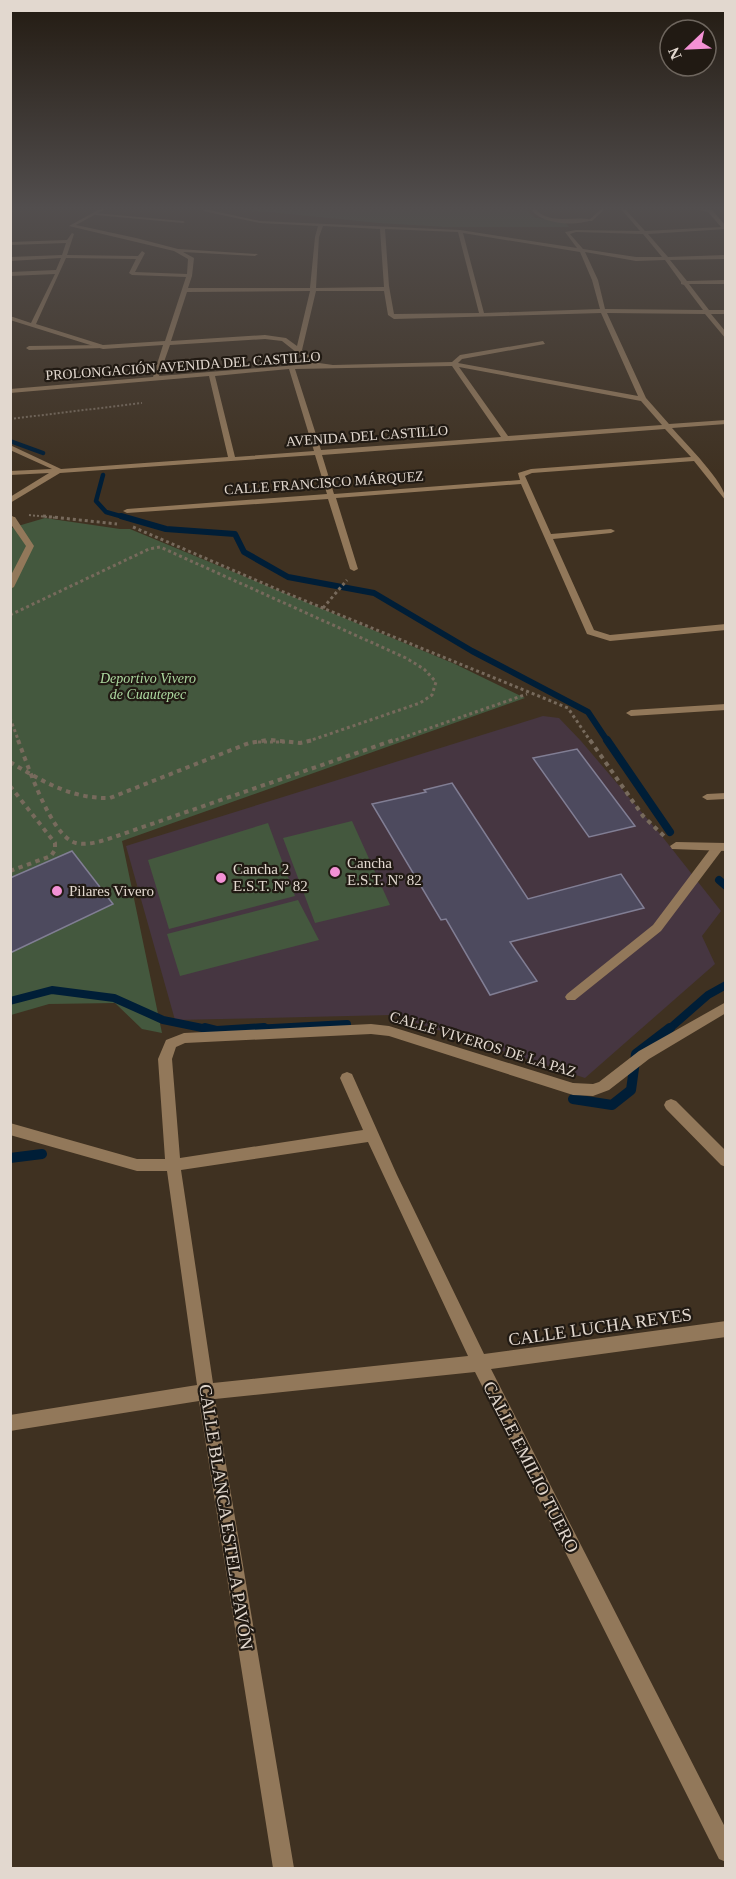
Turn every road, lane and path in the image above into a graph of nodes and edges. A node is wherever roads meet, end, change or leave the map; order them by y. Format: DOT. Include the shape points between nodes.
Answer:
graph roads {
  1 [pos="47,297"];
  2 [pos="183,297"];
  3 [pos="311,297"];
  4 [pos="388,297"];
  5 [pos="477,297"];
  6 [pos="599,297"];
  7 [pos="694,297"];
  8 [pos="603,311"];
  9 [pos="706,312"];
  10 [pos="726,312"];
  11 [pos="482,315"];
  12 [pos="10,318"];
  13 [pos="33,325"];
  14 [pos="726,337"];
  15 [pos="543,343"];
  16 [pos="167,344"];
  17 [pos="103,347"];
  18 [pos="29,348"];
  19 [pos="299,351"];
  20 [pos="454,364"];
  21 [pos="316,365"];
  22 [pos="292,369"];
  23 [pos="212,375"];
  24 [pos="155,380"];
  25 [pos="10,391"];
  26 [pos="643,399"];
  27 [pos="142,403"];
  28 [pos="10,419"];
  29 [pos="726,422"];
  30 [pos="669,427"];
  31 [pos="506,439"];
  32 [pos="10,447"];
  33 [pos="318,451"];
  34 [pos="231,457"];
  35 [pos="696,459"];
  36 [pos="59,470"];
  37 [pos="10,473"];
  38 [pos="524,477"];
  39 [pos="330,496"];
  40 [pos="726,498"];
  41 [pos="10,501"];
  42 [pos="127,511"];
  43 [pos="11,519"];
  44 [pos="611,531"];
  45 [pos="550,537"];
  46 [pos="354,569"];
  47 [pos="348,578"];
  48 [pos="10,587"];
  49 [pos="323,608"];
  50 [pos="10,615"];
  51 [pos="726,627"];
  52 [pos="528,693"];
  53 [pos="726,707"];
  54 [pos="631,713"];
  55 [pos="10,718"];
  56 [pos="10,762"];
  57 [pos="32,776"];
  58 [pos="10,786"];
  59 [pos="726,796"];
  60 [pos="707,797"];
  61 [pos="676,846"];
  62 [pos="722,847"];
  63 [pos="10,871"];
  64 [pos="571,997"];
  65 [pos="726,1007"];
  66 [pos="171,1044"];
  67 [pos="347,1078"];
  68 [pos="671,1106"];
  69 [pos="10,1130"];
  70 [pos="372,1135"];
  71 [pos="726,1161"];
  72 [pos="173,1165"];
  73 [pos="726,1329"];
  74 [pos="479,1363"];
  75 [pos="206,1392"];
  76 [pos="10,1423"];
  77 [pos="726,1852"];
  78 [pos="283,1869"];
  1 -- 13 [label="street"];
  2 -- 16 [label="street"];
  3 -- 19 [label="street"];
  4 -- 11 [label="street" via="394,317"];
  5 -- 11 [label="street"];
  6 -- 8 [label="street"];
  7 -- 9 [label="street"];
  8 -- 9 [label="street"];
  8 -- 11 [label="street"];
  8 -- 26 [label="street"];
  9 -- 10 [label="street"];
  9 -- 14 [label="street"];
  12 -- 13 [label="street"];
  13 -- 17 [label="street"];
  15 -- 20 [label="street" via="460,357"];
  16 -- 17 [label="street"];
  16 -- 19 [label="street" via="275,337"];
  16 -- 24 [label="street"];
  17 -- 18 [label="street"];
  19 -- 21 [label="street"];
  20 -- 21 [label="street, PROLONGACIÓN AVENIDA DEL CASTILLO"];
  20 -- 26 [label="street, PROLONGACIÓN AVENIDA DEL CASTILLO"];
  20 -- 31 [label="street"];
  21 -- 22 [label="street, PROLONGACIÓN AVENIDA DEL CASTILLO"];
  22 -- 23 [label="street, PROLONGACIÓN AVENIDA DEL CASTILLO"];
  22 -- 33 [label="street"];
  23 -- 24 [label="street, PROLONGACIÓN AVENIDA DEL CASTILLO"];
  23 -- 34 [label="street"];
  24 -- 25 [label="street, PROLONGACIÓN AVENIDA DEL CASTILLO"];
  26 -- 30 [label="street"];
  27 -- 28 [label="path"];
  29 -- 30 [label="street, AVENIDA DEL CASTILLO"];
  30 -- 31 [label="street, AVENIDA DEL CASTILLO"];
  30 -- 35 [label="street"];
  31 -- 33 [label="street, AVENIDA DEL CASTILLO"];
  32 -- 36 [label="street"];
  33 -- 34 [label="street, AVENIDA DEL CASTILLO"];
  33 -- 39 [label="street"];
  34 -- 36 [label="street, AVENIDA DEL CASTILLO"];
  35 -- 38 [label="street, CALLE FRANCISCO MÁRQUEZ"];
  35 -- 40 [label="street"];
  36 -- 37 [label="street, AVENIDA DEL CASTILLO"];
  36 -- 41 [label="street"];
  38 -- 39 [label="street, CALLE FRANCISCO MÁRQUEZ"];
  38 -- 45 [label="street"];
  39 -- 42 [label="street, CALLE FRANCISCO MÁRQUEZ"];
  39 -- 46 [label="street"];
  43 -- 48 [label="street" via="30,546"];
  43 -- 49 [label="path" via="28,515 127,525"];
  44 -- 45 [label="street"];
  45 -- 51 [label="street" via="590,632 597,636"];
  47 -- 49 [label="path"];
  49 -- 52 [label="path"];
  50 -- 57 [label="path" via="160,547 406,658 436,682 432,696 420,703 300,743 249,743 110,798 67,794"];
  52 -- 57 [label="path" via="89,843 73,843 59,831"];
  52 -- 61 [label="path" via="568,708 643,816"];
  53 -- 54 [label="street"];
  55 -- 57 [label="path"];
  56 -- 57 [label="path"];
  58 -- 63 [label="path" via="55,843 55,850 51,856"];
  59 -- 60 [label="street"];
  61 -- 62 [label="street"];
  62 -- 64 [label="street" via="657,928"];
  65 -- 66 [label="street, CALLE VIVEROS DE LA PAZ" via="593,1090 573,1089 407,1036 371,1029 184,1038"];
  66 -- 72 [label="street, CALLE BLANCA ESTELA PAVÓN" via="165,1059"];
  67 -- 70 [label="street, CALLE EMILIO TUERO"];
  68 -- 71 [label="street"];
  69 -- 72 [label="street" via="137,1165"];
  70 -- 72 [label="street"];
  70 -- 74 [label="street, CALLE EMILIO TUERO"];
  72 -- 75 [label="street, CALLE BLANCA ESTELA PAVÓN"];
  73 -- 74 [label="street, CALLE LUCHA REYES"];
  74 -- 75 [label="street, CALLE LUCHA REYES"];
  74 -- 77 [label="street, CALLE EMILIO TUERO"];
  75 -- 76 [label="street, CALLE LUCHA REYES"];
  75 -- 78 [label="street, CALLE BLANCA ESTELA PAVÓN"];
}
